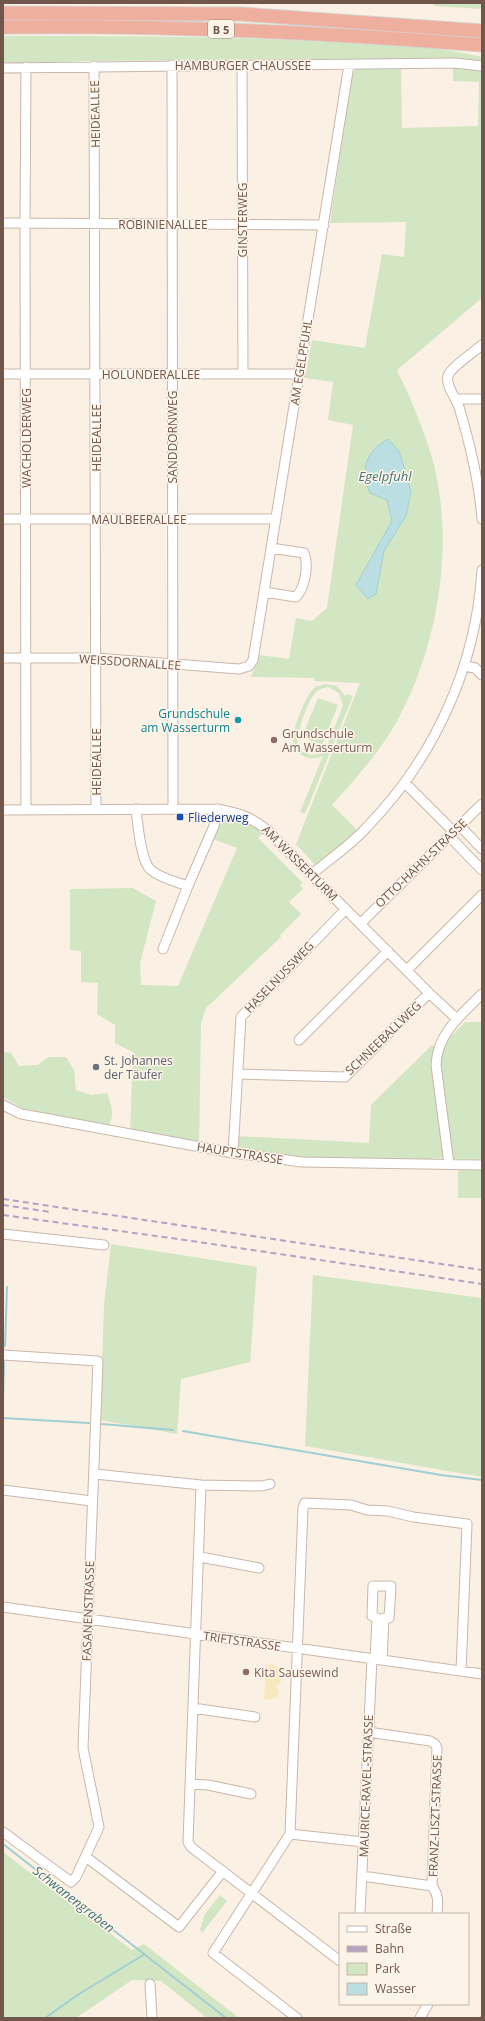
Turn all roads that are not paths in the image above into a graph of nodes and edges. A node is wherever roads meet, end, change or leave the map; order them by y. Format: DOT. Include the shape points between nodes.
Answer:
graph roads {
  1 [pos="3,13"];
  2 [pos="3,27"];
  3 [pos="482,31"];
  4 [pos="439,42"];
  5 [pos="482,45"];
  6 [pos="482,54"];
  7 [pos="172,65"];
  8 [pos="242,65"];
  9 [pos="349,65"];
  10 [pos="94,66"];
  11 [pos="482,66"];
  12 [pos="26,67"];
  13 [pos="3,68"];
  14 [pos="3,223"];
  15 [pos="25,223"];
  16 [pos="96,224"];
  17 [pos="171,224"];
  18 [pos="242,224"];
  19 [pos="324,225"];
  20 [pos="482,345"];
  21 [pos="3,374"];
  22 [pos="26,374"];
  23 [pos="96,374"];
  24 [pos="172,374"];
  25 [pos="243,374"];
  26 [pos="300,374"];
  27 [pos="456,399"];
  28 [pos="482,399"];
  29 [pos="3,519"];
  30 [pos="26,519"];
  31 [pos="96,519"];
  32 [pos="171,519"];
  33 [pos="275,519"];
  34 [pos="482,519"];
  35 [pos="271,548"];
  36 [pos="482,570"];
  37 [pos="264,592"];
  38 [pos="27,657"];
  39 [pos="3,658"];
  40 [pos="96,658"];
  41 [pos="253,660"];
  42 [pos="173,664"];
  43 [pos="466,666"];
  44 [pos="480,671"];
  45 [pos="405,783"];
  46 [pos="482,804"];
  47 [pos="96,809"];
  48 [pos="136,809"];
  49 [pos="173,809"];
  50 [pos="217,809"];
  51 [pos="3,810"];
  52 [pos="26,810"];
  53 [pos="454,831"];
  54 [pos="482,849"];
  55 [pos="482,870"];
  56 [pos="312,874"];
  57 [pos="188,886"];
  58 [pos="482,895"];
  59 [pos="346,908"];
  60 [pos="361,923"];
  61 [pos="163,949"];
  62 [pos="388,951"];
  63 [pos="407,970"];
  64 [pos="429,994"];
  65 [pos="482,994"];
  66 [pos="457,1019"];
  67 [pos="299,1040"];
  68 [pos="238,1074"];
  69 [pos="3,1105"];
  70 [pos="233,1153"];
  71 [pos="449,1164"];
  72 [pos="482,1165"];
  73 [pos="3,1234"];
  74 [pos="104,1245"];
  75 [pos="3,1354"];
  76 [pos="95,1474"];
  77 [pos="270,1484"];
  78 [pos="201,1485"];
  79 [pos="3,1490"];
  80 [pos="92,1501"];
  81 [pos="200,1557"];
  82 [pos="259,1568"];
  83 [pos="3,1607"];
  84 [pos="88,1618"];
  85 [pos="381,1618"];
  86 [pos="196,1634"];
  87 [pos="298,1648"];
  88 [pos="376,1659"];
  89 [pos="461,1671"];
  90 [pos="482,1674"];
  91 [pos="193,1708"];
  92 [pos="255,1717"];
  93 [pos="368,1732"];
  94 [pos="190,1784"];
  95 [pos="251,1794"];
  96 [pos="3,1832"];
  97 [pos="290,1834"];
  98 [pos="364,1842"];
  99 [pos="86,1857"];
  100 [pos="223,1871"];
  101 [pos="362,1876"];
  102 [pos="432,1886"];
  103 [pos="252,1893"];
  104 [pos="360,1913"];
  105 [pos="437,1913"];
  106 [pos="339,1960"];
  107 [pos="150,1984"];
  108 [pos="427,2005"];
  109 [pos="152,2018"];
  110 [pos="297,2018"];
  111 [pos="420,2018"];
  1 -- 3 [label="highway, B 5" via="240,14"];
  2 -- 4 [label="highway, B 5" via="136,26 244,29"];
  4 -- 5 [label="highway, B 5"];
  4 -- 6 [label="highway"];
  7 -- 8 [label="street, HAMBURGER CHAUSSEE"];
  7 -- 10 [label="street, HAMBURGER CHAUSSEE"];
  7 -- 17 [label="street, SANDDORNWEG"];
  8 -- 9 [label="street, HAMBURGER CHAUSSEE"];
  8 -- 18 [label="street, GINSTERWEG"];
  9 -- 11 [label="street, HAMBURGER CHAUSSEE"];
  9 -- 19 [label="street, AM EGELPFUHL"];
  10 -- 12 [label="street, HAMBURGER CHAUSSEE"];
  10 -- 16 [label="street, HEIDEALLEE"];
  12 -- 13 [label="street, HAMBURGER CHAUSSEE"];
  12 -- 15 [label="street, WACHOLDERWEG"];
  14 -- 15 [label="street, ROBINIENALLEE"];
  15 -- 16 [label="street, ROBINIENALLEE"];
  15 -- 22 [label="street, WACHOLDERWEG"];
  16 -- 17 [label="street, ROBINIENALLEE"];
  16 -- 23 [label="street, HEIDEALLEE"];
  17 -- 18 [label="street, ROBINIENALLEE"];
  17 -- 24 [label="street, SANDDORNWEG"];
  18 -- 19 [label="street, ROBINIENALLEE"];
  18 -- 25 [label="street, GINSTERWEG"];
  19 -- 26 [label="street, AM EGELPFUHL"];
  20 -- 27 [label="street" via="448,375"];
  21 -- 22 [label="street, HOLUNDERALLEE"];
  22 -- 23 [label="street, HOLUNDERALLEE"];
  22 -- 30 [label="street, WACHOLDERWEG"];
  23 -- 24 [label="street, HOLUNDERALLEE"];
  23 -- 31 [label="street, HEIDEALLEE"];
  24 -- 25 [label="street, HOLUNDERALLEE"];
  24 -- 32 [label="street, SANDDORNWEG"];
  25 -- 26 [label="street, HOLUNDERALLEE"];
  26 -- 33 [label="street, AM EGELPFUHL"];
  27 -- 28 [label="street"];
  27 -- 34 [label="street" via="474,465"];
  29 -- 30 [label="street, MAULBEERALLEE"];
  30 -- 31 [label="street, MAULBEERALLEE"];
  30 -- 38 [label="street, WACHOLDERWEG"];
  31 -- 32 [label="street, MAULBEERALLEE"];
  31 -- 40 [label="street, HEIDEALLEE"];
  32 -- 33 [label="street, MAULBEERALLEE"];
  32 -- 42 [label="street, SANDDORNWEG"];
  33 -- 35 [label="street, AM EGELPFUHL"];
  35 -- 37 [label="street, AM EGELPFUHL"];
  35 -- 37 [label="street" via="304,553 307,561 301,592 296,597"];
  36 -- 43 [label="street"];
  37 -- 41 [label="street, AM EGELPFUHL"];
  38 -- 39 [label="street, WEISSDORNALLEE"];
  38 -- 40 [label="street, WEISSDORNALLEE"];
  38 -- 52 [label="street, WACHOLDERWEG"];
  40 -- 42 [label="street, WEISSDORNALLEE"];
  40 -- 47 [label="street, HEIDEALLEE"];
  41 -- 42 [label="street, WEISSDORNALLEE" via="249,666 239,669"];
  42 -- 49 [label="street, SANDDORNWEG"];
  43 -- 44 [label="street"];
  43 -- 45 [label="street" via="439,728"];
  45 -- 53 [label="street"];
  45 -- 56 [label="street" via="366,828"];
  46 -- 53 [label="street, OTTO-HAHN-STRASSE"];
  47 -- 48 [label="street, AM WASSERTURM"];
  47 -- 52 [label="street, AM WASSERTURM"];
  48 -- 49 [label="street, AM WASSERTURM"];
  48 -- 57 [label="street" via="147,866 157,874"];
  49 -- 50 [label="street, AM WASSERTURM"];
  50 -- 56 [label="street, AM WASSERTURM" via="244,814 254,819"];
  50 -- 57 [label="street" via="214,826"];
  51 -- 52 [label="street, AM WASSERTURM"];
  53 -- 54 [label="street"];
  53 -- 55 [label="street"];
  53 -- 60 [label="street, OTTO-HAHN-STRASSE"];
  56 -- 59 [label="street, AM WASSERTURM"];
  57 -- 61 [label="street"];
  58 -- 63 [label="street"];
  59 -- 60 [label="street, AM WASSERTURM"];
  59 -- 68 [label="street, HASELNUSSWEG" via="243,1013 240,1021"];
  60 -- 62 [label="street, AM WASSERTURM"];
  62 -- 63 [label="street, AM WASSERTURM"];
  62 -- 67 [label="street"];
  63 -- 64 [label="street, AM WASSERTURM"];
  64 -- 66 [label="street, AM WASSERTURM"];
  64 -- 68 [label="street, SCHNEEBALLWEG" via="345,1077"];
  65 -- 66 [label="street"];
  66 -- 71 [label="street" via="444,1035 436,1055"];
  68 -- 70 [label="street, HASELNUSSWEG"];
  69 -- 70 [label="street, HAUPTSTRASSE" via="21,1114"];
  70 -- 71 [label="street, HAUPTSTRASSE" via="302,1162"];
  71 -- 72 [label="street, HAUPTSTRASSE"];
  73 -- 74 [label="street"];
  75 -- 76 [label="street, FASANENSTRASSE" via="98,1361"];
  76 -- 78 [label="street"];
  76 -- 80 [label="street, FASANENSTRASSE"];
  77 -- 78 [label="street"];
  78 -- 81 [label="street"];
  79 -- 80 [label="street"];
  80 -- 84 [label="street, FASANENSTRASSE"];
  81 -- 82 [label="street"];
  81 -- 86 [label="street"];
  83 -- 84 [label="street, TRIFTSTRASSE"];
  84 -- 86 [label="street, TRIFTSTRASSE"];
  84 -- 99 [label="street, FASANENSTRASSE" via="83,1748 100,1827"];
  85 -- 88 [label="street, MAURICE-RAVEL-STRASSE"];
  86 -- 87 [label="street, TRIFTSTRASSE"];
  86 -- 91 [label="street"];
  87 -- 88 [label="street, TRIFTSTRASSE"];
  87 -- 89 [label="street" via="303,1508 305,1504 351,1505 367,1510 467,1524"];
  87 -- 97 [label="street"];
  88 -- 89 [label="street, TRIFTSTRASSE"];
  88 -- 93 [label="street, MAURICE-RAVEL-STRASSE"];
  89 -- 90 [label="street, TRIFTSTRASSE"];
  91 -- 92 [label="street"];
  91 -- 94 [label="street"];
  93 -- 98 [label="street, MAURICE-RAVEL-STRASSE"];
  93 -- 102 [label="street, FRANZ-LISZT-STRASSE" via="436,1744 438,1750"];
  94 -- 95 [label="street"];
  94 -- 100 [label="street" via="189,1844"];
  96 -- 99 [label="street, FASANENSTRASSE" via="71,1882"];
  97 -- 98 [label="street"];
  97 -- 103 [label="street"];
  98 -- 101 [label="street, MAURICE-RAVEL-STRASSE"];
  99 -- 100 [label="street" via="179,1927"];
  100 -- 103 [label="street"];
  101 -- 102 [label="street, FRANZ-LISZT-STRASSE"];
  101 -- 104 [label="street, MAURICE-RAVEL-STRASSE"];
  102 -- 105 [label="street, FRANZ-LISZT-STRASSE" via="438,1899"];
  103 -- 106 [label="street"];
  103 -- 110 [label="street" via="213,1953"];
  107 -- 109 [label="street"];
  108 -- 111 [label="street"];
}
